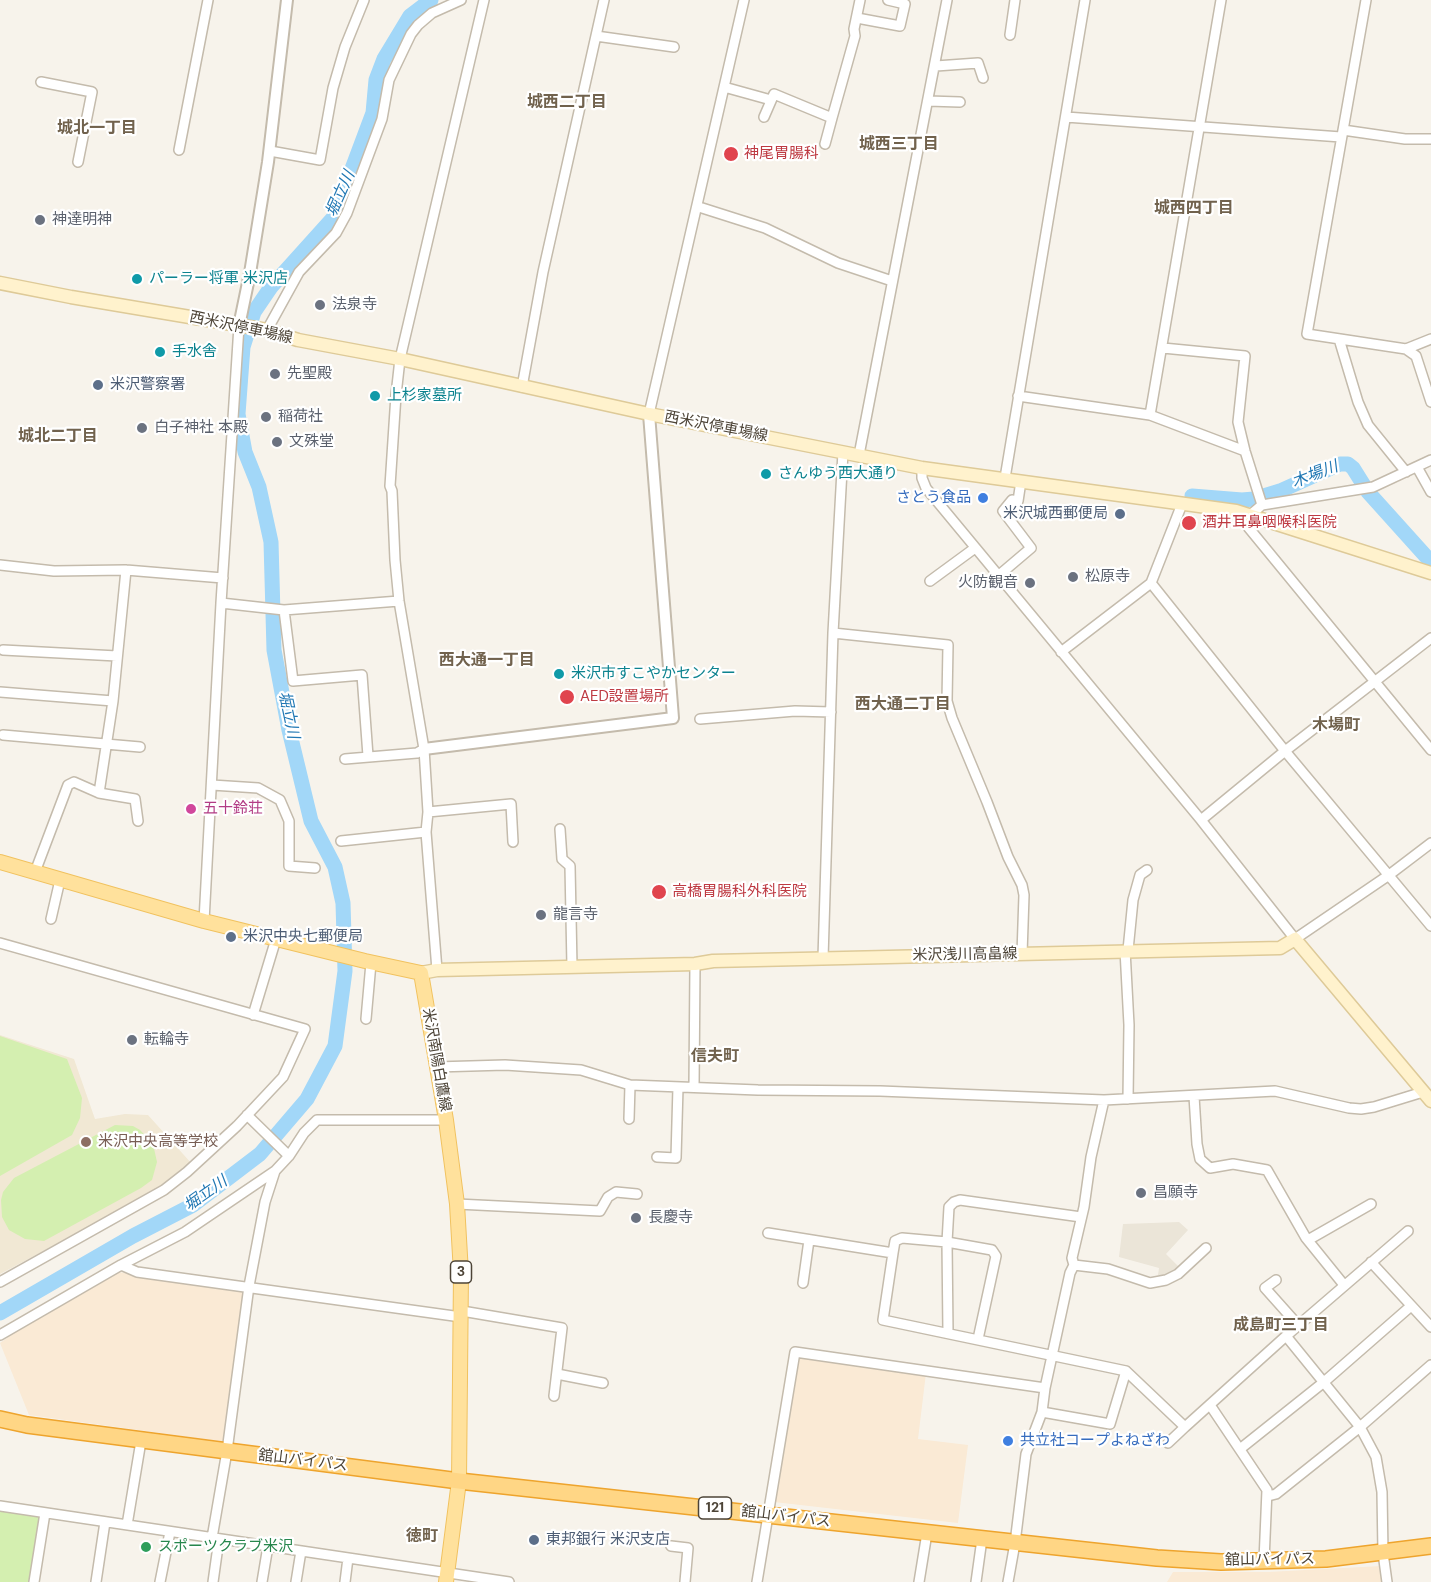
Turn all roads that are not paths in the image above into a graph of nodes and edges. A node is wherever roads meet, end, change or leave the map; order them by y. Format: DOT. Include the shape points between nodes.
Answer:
graph roads {
  1 [pos="208,0"];
  2 [pos="287,0"];
  3 [pos="364,0"];
  4 [pos="462,0"];
  5 [pos="484,0"];
  6 [pos="604,0"];
  7 [pos="744,0"];
  8 [pos="860,0"];
  9 [pos="888,0"];
  10 [pos="947,0"];
  11 [pos="1016,0"];
  12 [pos="1085,0"];
  13 [pos="1221,0"];
  14 [pos="1366,0"];
  15 [pos="857,18"];
  16 [pos="1010,35"];
  17 [pos="596,36"];
  18 [pos="674,47"];
  19 [pos="936,66"];
  20 [pos="983,78"];
  21 [pos="41,82"];
  22 [pos="724,87"];
  23 [pos="771,100"];
  24 [pos="928,101"];
  25 [pos="960,102"];
  26 [pos="764,117"];
  27 [pos="1066,117"];
  28 [pos="832,118"];
  29 [pos="1201,126"];
  30 [pos="1342,133"];
  31 [pos="1431,139"];
  32 [pos="825,144"];
  33 [pos="179,150"];
  34 [pos="270,151"];
  35 [pos="78,162"];
  36 [pos="699,207"];
  37 [pos="892,281"];
  38 [pos="0,283"];
  39 [pos="241,326"];
  40 [pos="267,330"];
  41 [pos="1339,339"];
  42 [pos="1431,339"];
  43 [pos="1163,348"];
  44 [pos="1406,349"];
  45 [pos="400,359"];
  46 [pos="522,387"];
  47 [pos="1018,396"];
  48 [pos="1431,402"];
  49 [pos="650,414"];
  50 [pos="1150,415"];
  51 [pos="1245,451"];
  52 [pos="843,452"];
  53 [pos="859,455"];
  54 [pos="1431,460"];
  55 [pos="1417,467"];
  56 [pos="922,468"];
  57 [pos="1406,472"];
  58 [pos="1005,478"];
  59 [pos="1021,481"];
  60 [pos="1431,492"];
  61 [pos="1182,504"];
  62 [pos="1262,504"];
  63 [pos="1249,516"];
  64 [pos="975,548"];
  65 [pos="0,565"];
  66 [pos="126,570"];
  67 [pos="1431,573"];
  68 [pos="998,576"];
  69 [pos="223,578"];
  70 [pos="930,581"];
  71 [pos="1151,583"];
  72 [pos="399,602"];
  73 [pos="221,603"];
  74 [pos="284,610"];
  75 [pos="833,633"];
  76 [pos="1431,638"];
  77 [pos="3,650"];
  78 [pos="1061,652"];
  79 [pos="117,656"];
  80 [pos="1377,682"];
  81 [pos="0,692"];
  82 [pos="113,701"];
  83 [pos="831,712"];
  84 [pos="700,719"];
  85 [pos="3,735"];
  86 [pos="107,744"];
  87 [pos="140,747"];
  88 [pos="424,749"];
  89 [pos="1431,750"];
  90 [pos="1285,751"];
  91 [pos="368,756"];
  92 [pos="345,759"];
  93 [pos="213,785"];
  94 [pos="99,793"];
  95 [pos="428,812"];
  96 [pos="1201,820"];
  97 [pos="138,821"];
  98 [pos="560,829"];
  99 [pos="426,832"];
  100 [pos="341,841"];
  101 [pos="513,842"];
  102 [pos="1431,843"];
  103 [pos="0,862"];
  104 [pos="315,868"];
  105 [pos="1147,870"];
  106 [pos="35,872"];
  107 [pos="1389,875"];
  108 [pos="60,880"];
  109 [pos="51,919"];
  110 [pos="204,921"];
  111 [pos="1431,926"];
  112 [pos="276,939"];
  113 [pos="1295,939"];
  114 [pos="0,943"];
  115 [pos="1127,950"];
  116 [pos="1022,954"];
  117 [pos="823,958"];
  118 [pos="368,962"];
  119 [pos="695,964"];
  120 [pos="572,967"];
  121 [pos="437,970"];
  122 [pos="421,973"];
  123 [pos="253,1015"];
  124 [pos="366,1019"];
  125 [pos="436,1066"];
  126 [pos="630,1085"];
  127 [pos="678,1087"];
  128 [pos="694,1087"];
  129 [pos="1194,1095"];
  130 [pos="1427,1096"];
  131 [pos="1128,1099"];
  132 [pos="1104,1100"];
  133 [pos="247,1115"];
  134 [pos="629,1119"];
  135 [pos="446,1120"];
  136 [pos="288,1155"];
  137 [pos="657,1157"];
  138 [pos="275,1171"];
  139 [pos="637,1194"];
  140 [pos="457,1204"];
  141 [pos="1371,1204"];
  142 [pos="1081,1217"];
  143 [pos="1408,1231"];
  144 [pos="768,1233"];
  145 [pos="809,1240"];
  146 [pos="1308,1240"];
  147 [pos="946,1242"];
  148 [pos="1206,1248"];
  149 [pos="893,1253"];
  150 [pos="1371,1262"];
  151 [pos="121,1264"];
  152 [pos="1074,1265"];
  153 [pos="1276,1280"];
  154 [pos="0,1282"];
  155 [pos="803,1283"];
  156 [pos="1344,1285"];
  157 [pos="249,1286"];
  158 [pos="1411,1306"];
  159 [pos="461,1314"];
  160 [pos="1298,1325"];
  161 [pos="1431,1327"];
  162 [pos="948,1334"];
  163 [pos="0,1335"];
  164 [pos="1286,1336"];
  165 [pos="978,1339"];
  166 [pos="1052,1356"];
  167 [pos="1431,1365"];
  168 [pos="1126,1371"];
  169 [pos="557,1374"];
  170 [pos="1324,1382"];
  171 [pos="603,1383"];
  172 [pos="1045,1388"];
  173 [pos="554,1396"];
  174 [pos="1209,1406"];
  175 [pos="1042,1412"];
  176 [pos="0,1419"];
  177 [pos="1185,1427"];
  178 [pos="1360,1427"];
  179 [pos="141,1441"];
  180 [pos="1168,1443"];
  181 [pos="1240,1449"];
  182 [pos="227,1451"];
  183 [pos="459,1481"];
  184 [pos="1268,1496"];
  185 [pos="0,1506"];
  186 [pos="45,1513"];
  187 [pos="767,1514"];
  188 [pos="105,1522"];
  189 [pos="127,1525"];
  190 [pos="170,1532"];
  191 [pos="927,1533"];
  192 [pos="216,1538"];
  193 [pos="982,1539"];
  194 [pos="1015,1542"];
  195 [pos="268,1546"];
  196 [pos="671,1546"];
  197 [pos="1431,1546"];
  198 [pos="301,1551"];
  199 [pos="1383,1553"];
  200 [pos="348,1558"];
  201 [pos="1264,1561"];
  202 [pos="447,1578"];
  203 [pos="34,1582"];
  204 [pos="96,1582"];
  205 [pos="160,1582"];
  206 [pos="213,1582"];
  207 [pos="262,1582"];
  208 [pos="296,1582"];
  209 [pos="345,1582"];
  210 [pos="509,1582"];
  211 [pos="685,1582"];
  212 [pos="757,1582"];
  213 [pos="919,1582"];
  214 [pos="976,1582"];
  215 [pos="1008,1582"];
  216 [pos="1387,1582"];
  1 -- 33 [label="street"];
  2 -- 34 [label="street"];
  3 -- 34 [label="street" via="333,88 320,160"];
  4 -- 40 [label="street" via="432,14 411,34 389,80 382,119 347,213 336,233 299,272"];
  5 -- 45 [label="street"];
  6 -- 17 [label="street"];
  7 -- 22 [label="street"];
  8 -- 15 [label="street"];
  9 -- 15 [label="street" via="905,4 900,27"];
  10 -- 19 [label="street"];
  11 -- 16 [label="street"];
  12 -- 27 [label="street"];
  13 -- 29 [label="street"];
  14 -- 30 [label="street"];
  15 -- 28 [label="street"];
  17 -- 18 [label="street"];
  17 -- 46 [label="street" via="543,272"];
  19 -- 20 [label="street" via="978,63"];
  19 -- 24 [label="street"];
  21 -- 35 [label="street" via="92,92"];
  22 -- 23 [label="street"];
  22 -- 36 [label="street"];
  23 -- 26 [label="street"];
  23 -- 28 [label="street" via="774,94"];
  24 -- 25 [label="street"];
  24 -- 37 [label="street"];
  27 -- 29 [label="street"];
  27 -- 47 [label="street"];
  28 -- 32 [label="street"];
  29 -- 30 [label="street"];
  29 -- 43 [label="street"];
  30 -- 31 [label="street"];
  30 -- 41 [label="street" via="1307,334"];
  34 -- 39 [label="street"];
  36 -- 37 [label="street" via="765,228 838,263"];
  36 -- 49 [label="street"];
  37 -- 53 [label="street"];
  38 -- 39 [label="main road, 西米沢停車場線"];
  39 -- 40 [label="main road, 西米沢停車場線"];
  39 -- 69 [label="street"];
  40 -- 45 [label="main road, 西米沢停車場線" via="298,340"];
  41 -- 44 [label="street"];
  41 -- 57 [label="street" via="1368,425"];
  42 -- 44 [label="street"];
  43 -- 50 [label="street"];
  43 -- 51 [label="street" via="1245,356 1238,422"];
  44 -- 48 [label="street" via="1416,356"];
  45 -- 46 [label="main road, 西米沢停車場線"];
  45 -- 72 [label="street" via="390,486"];
  46 -- 49 [label="main road, 西米沢停車場線"];
  47 -- 50 [label="street"];
  47 -- 58 [label="street"];
  49 -- 52 [label="main road, 西米沢停車場線"];
  49 -- 88 [label="street" via="673,718"];
  50 -- 51 [label="street"];
  51 -- 62 [label="street"];
  52 -- 53 [label="main road, 西米沢停車場線"];
  52 -- 75 [label="street"];
  53 -- 56 [label="main road, 西米沢停車場線"];
  54 -- 55 [label="street"];
  55 -- 57 [label="street"];
  55 -- 60 [label="street"];
  56 -- 58 [label="main road, 西米沢停車場線"];
  56 -- 64 [label="street" via="926,488"];
  57 -- 62 [label="street" via="1373,487"];
  58 -- 59 [label="main road, 西米沢停車場線"];
  59 -- 61 [label="main road, 西米沢停車場線"];
  59 -- 68 [label="street" via="1018,501 1012,500 1003,511 1031,548"];
  61 -- 63 [label="main road, 西米沢停車場線"];
  61 -- 71 [label="street"];
  62 -- 63 [label="street"];
  63 -- 67 [label="main road, 西米沢停車場線"];
  63 -- 80 [label="street" via="1248,527"];
  64 -- 68 [label="street"];
  64 -- 70 [label="street"];
  65 -- 66 [label="street"];
  66 -- 69 [label="street"];
  66 -- 79 [label="street"];
  68 -- 78 [label="street"];
  69 -- 73 [label="street"];
  71 -- 78 [label="street"];
  71 -- 90 [label="street"];
  72 -- 74 [label="street"];
  72 -- 88 [label="street"];
  73 -- 74 [label="street"];
  73 -- 93 [label="street"];
  74 -- 91 [label="street" via="293,681 362,675"];
  75 -- 83 [label="street"];
  75 -- 116 [label="street" via="948,645 947,701 952,718 1022,885"];
  76 -- 80 [label="street"];
  77 -- 79 [label="street"];
  78 -- 96 [label="street"];
  79 -- 82 [label="street"];
  80 -- 89 [label="street"];
  80 -- 90 [label="street"];
  81 -- 82 [label="street"];
  82 -- 86 [label="street"];
  83 -- 84 [label="street"];
  83 -- 117 [label="street"];
  85 -- 86 [label="street"];
  86 -- 87 [label="street"];
  86 -- 94 [label="street"];
  88 -- 91 [label="street" via="417,753"];
  88 -- 95 [label="street"];
  90 -- 96 [label="street"];
  90 -- 107 [label="street"];
  91 -- 92 [label="street"];
  93 -- 104 [label="street" via="258,788 280,800 289,821 289,866"];
  93 -- 110 [label="street"];
  94 -- 97 [label="street" via="135,798"];
  94 -- 106 [label="street" via="74,782 68,785"];
  95 -- 99 [label="street"];
  95 -- 101 [label="street" via="511,804"];
  96 -- 113 [label="street"];
  98 -- 120 [label="street" via="562,859 570,866"];
  99 -- 100 [label="street"];
  99 -- 121 [label="street"];
  102 -- 107 [label="street"];
  103 -- 106 [label="main road"];
  105 -- 115 [label="street" via="1140,875 1132,900"];
  106 -- 108 [label="main road"];
  107 -- 111 [label="street"];
  107 -- 113 [label="street"];
  108 -- 109 [label="street"];
  108 -- 110 [label="main road"];
  110 -- 112 [label="main road"];
  112 -- 118 [label="main road"];
  112 -- 123 [label="street"];
  113 -- 115 [label="main road, 米沢浅川高畠線" via="1280,948"];
  113 -- 130 [label="main road"];
  114 -- 123 [label="street"];
  115 -- 116 [label="main road, 米沢浅川高畠線"];
  115 -- 131 [label="street"];
  116 -- 117 [label="main road, 米沢浅川高畠線"];
  117 -- 119 [label="main road, 米沢浅川高畠線"];
  118 -- 122 [label="main road"];
  118 -- 124 [label="street"];
  119 -- 120 [label="main road, 米沢浅川高畠線"];
  119 -- 128 [label="street"];
  120 -- 121 [label="main road, 米沢浅川高畠線"];
  121 -- 122 [label="main road, 米沢浅川高畠線"];
  122 -- 125 [label="main road, 米沢南陽白鷹線 / 3"];
  123 -- 133 [label="street" via="305,1029 283,1077"];
  125 -- 126 [label="street" via="495,1064 581,1070"];
  125 -- 135 [label="main road, 米沢南陽白鷹線 / 3"];
  126 -- 127 [label="street"];
  126 -- 134 [label="street"];
  127 -- 128 [label="street"];
  127 -- 137 [label="street" via="676,1158"];
  128 -- 132 [label="street"];
  129 -- 130 [label="street" via="1275,1091 1361,1109"];
  129 -- 131 [label="street"];
  129 -- 146 [label="street" via="1200,1159 1210,1168 1233,1164 1267,1170"];
  131 -- 132 [label="street"];
  132 -- 142 [label="street"];
  133 -- 136 [label="street"];
  133 -- 154 [label="street" via="164,1190"];
  135 -- 136 [label="street" via="317,1120"];
  135 -- 140 [label="main road, 米沢南陽白鷹線 / 3"];
  136 -- 138 [label="street"];
  138 -- 151 [label="street" via="185,1232"];
  138 -- 157 [label="street"];
  139 -- 140 [label="street" via="616,1192 600,1211"];
  140 -- 159 [label="main road, 米沢南陽白鷹線 / 3"];
  141 -- 146 [label="street"];
  142 -- 147 [label="street" via="960,1200 949,1207"];
  142 -- 152 [label="street"];
  143 -- 150 [label="street"];
  144 -- 145 [label="street"];
  145 -- 149 [label="street"];
  145 -- 155 [label="street"];
  146 -- 156 [label="street"];
  147 -- 149 [label="street" via="902,1238 895,1241"];
  147 -- 162 [label="street"];
  147 -- 165 [label="street" via="992,1250 996,1256"];
  148 -- 152 [label="street" via="1178,1274 1150,1283 1108,1269"];
  149 -- 162 [label="street" via="883,1320"];
  150 -- 156 [label="street"];
  150 -- 158 [label="street"];
  151 -- 157 [label="street" via="137,1272"];
  151 -- 163 [label="street"];
  152 -- 166 [label="street"];
  153 -- 160 [label="street" via="1265,1288"];
  156 -- 160 [label="street"];
  157 -- 159 [label="street"];
  157 -- 182 [label="street"];
  158 -- 161 [label="street"];
  158 -- 170 [label="street"];
  159 -- 169 [label="street" via="562,1328"];
  159 -- 183 [label="main road, 米沢南陽白鷹線 / 3"];
  160 -- 164 [label="street"];
  162 -- 165 [label="street"];
  164 -- 170 [label="street"];
  164 -- 174 [label="street"];
  165 -- 166 [label="street"];
  166 -- 168 [label="street"];
  166 -- 172 [label="street"];
  167 -- 178 [label="street"];
  168 -- 175 [label="street" via="1110,1424"];
  168 -- 177 [label="street"];
  169 -- 171 [label="street"];
  169 -- 173 [label="street"];
  170 -- 178 [label="street"];
  170 -- 181 [label="street"];
  172 -- 175 [label="street"];
  172 -- 187 [label="street" via="795,1352"];
  174 -- 177 [label="street"];
  174 -- 181 [label="street"];
  175 -- 194 [label="street" via="1026,1454"];
  176 -- 179 [label="highway, 舘山バイパス / 121"];
  177 -- 180 [label="street"];
  178 -- 184 [label="street" via="1276,1494"];
  178 -- 199 [label="street" via="1376,1457 1382,1492"];
  179 -- 182 [label="highway, 舘山バイパス / 121"];
  179 -- 189 [label="street"];
  181 -- 184 [label="street"];
  182 -- 183 [label="highway, 舘山バイパス / 121"];
  182 -- 192 [label="street"];
  183 -- 187 [label="highway, 舘山バイパス / 121"];
  183 -- 202 [label="main road, 米沢南陽白鷹線 / 3"];
  184 -- 201 [label="street"];
  185 -- 186 [label="street"];
  186 -- 188 [label="street"];
  186 -- 203 [label="street"];
  187 -- 191 [label="highway, 舘山バイパス / 121"];
  187 -- 212 [label="street"];
  188 -- 189 [label="street"];
  188 -- 204 [label="street"];
  189 -- 190 [label="street"];
  190 -- 192 [label="street"];
  190 -- 205 [label="street"];
  191 -- 193 [label="highway, 舘山バイパス / 121"];
  191 -- 213 [label="street"];
  192 -- 195 [label="street"];
  192 -- 206 [label="street"];
  193 -- 194 [label="highway, 舘山バイパス / 121"];
  193 -- 214 [label="street"];
  194 -- 201 [label="highway, 舘山バイパス / 121" via="1157,1558"];
  194 -- 215 [label="street"];
  195 -- 198 [label="street"];
  195 -- 207 [label="street"];
  196 -- 211 [label="street" via="688,1548"];
  197 -- 199 [label="highway, 舘山バイパス / 121"];
  198 -- 200 [label="street"];
  198 -- 208 [label="street"];
  199 -- 201 [label="highway, 舘山バイパス / 121"];
  199 -- 216 [label="street"];
  200 -- 202 [label="street"];
  200 -- 209 [label="street"];
  202 -- 210 [label="street"];
}
